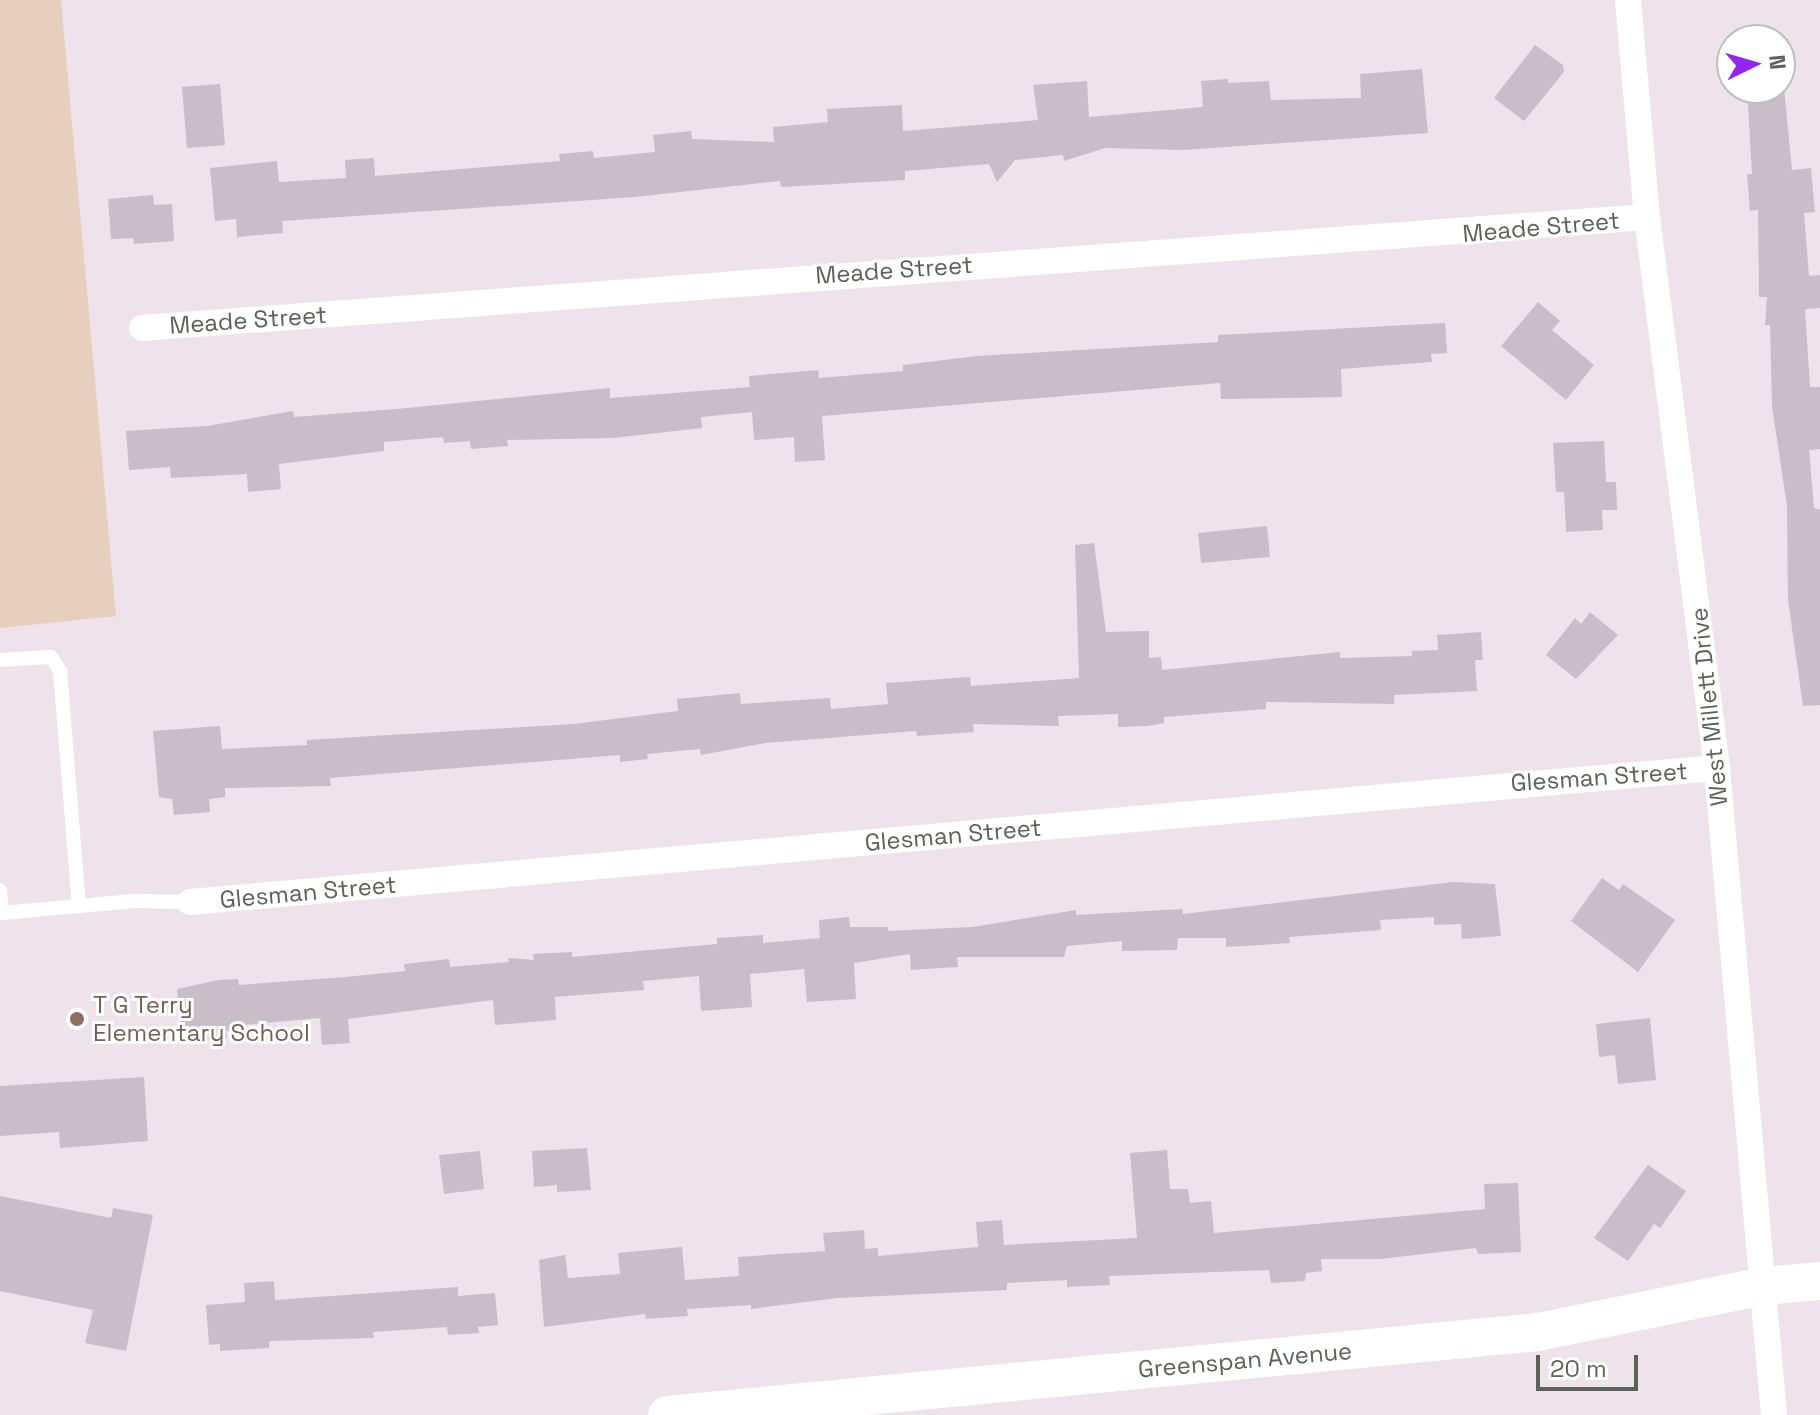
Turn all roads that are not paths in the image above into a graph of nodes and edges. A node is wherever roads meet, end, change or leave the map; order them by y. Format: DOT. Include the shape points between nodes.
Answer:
graph roads {
  1 [pos="1628,0"];
  2 [pos="1647,217"];
  3 [pos="142,328"];
  4 [pos="0,660"];
  5 [pos="1717,768"];
  6 [pos="0,890"];
  7 [pos="190,902"];
  8 [pos="79,906"];
  9 [pos="1820,1281"];
  10 [pos="1764,1286"];
  11 [pos="667,1415"];
  12 [pos="1774,1415"];
  1 -- 2 [label="street, West Millett Drive"];
  2 -- 3 [label="street, Meade Street"];
  2 -- 5 [label="street, West Millett Drive"];
  4 -- 8 [label="lane" via="51,657 60,671"];
  5 -- 7 [label="street, Glesman Street"];
  5 -- 10 [label="street, West Millett Drive"];
  6 -- 8 [label="lane" via="2,913"];
  7 -- 8 [label="lane"];
  9 -- 10 [label="street, Greenspan Avenue"];
  10 -- 11 [label="street, Greenspan Avenue" via="1538,1332"];
  10 -- 12 [label="street, West Millett Drive"];
}
